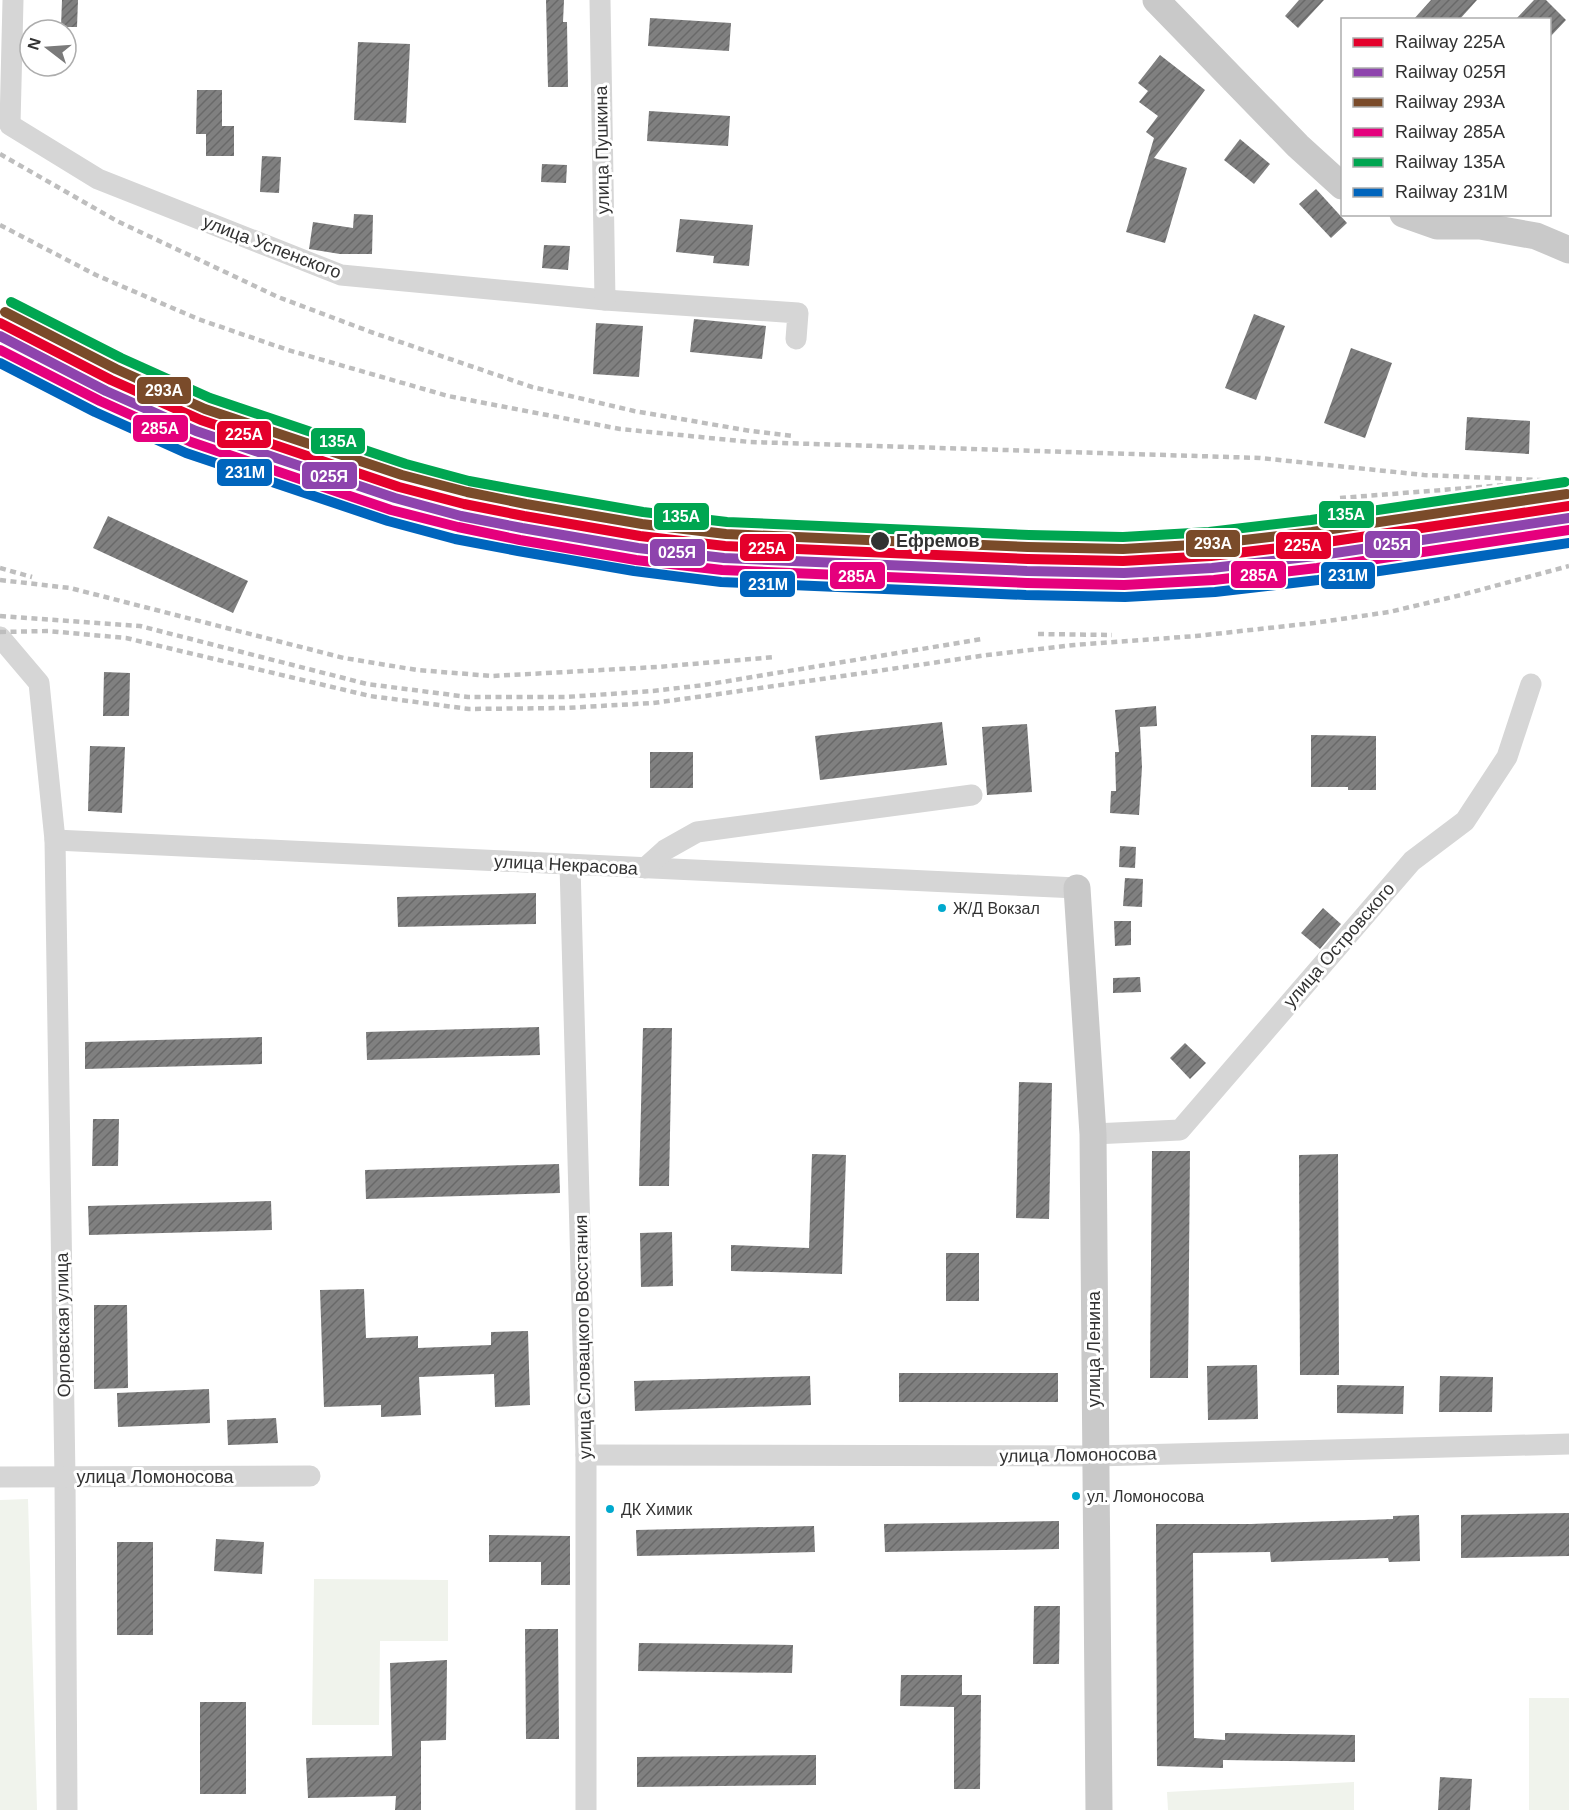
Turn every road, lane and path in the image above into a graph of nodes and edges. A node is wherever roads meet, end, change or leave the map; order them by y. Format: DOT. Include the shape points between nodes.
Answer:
graph roads {
  1 [pos="13,0"];
  2 [pos="600,0"];
  3 [pos="1156,0"];
  4 [pos="1341,185"];
  5 [pos="1409,216"];
  6 [pos="1569,250"];
  7 [pos="605,300"];
  8 [pos="796,339"];
  9 [pos="0,637"];
  10 [pos="1531,684"];
  11 [pos="972,795"];
  12 [pos="55,840"];
  13 [pos="570,865"];
  14 [pos="645,868"];
  15 [pos="1077,888"];
  16 [pos="1094,1134"];
  17 [pos="1569,1444"];
  18 [pos="586,1455"];
  19 [pos="1095,1456"];
  20 [pos="310,1476"];
  21 [pos="0,1477"];
  22 [pos="65,1478"];
  23 [pos="67,1810"];
  24 [pos="586,1810"];
  25 [pos="1099,1810"];
  1 -- 7 [label="street, улица Успенского" via="10,125 98,179 341,275"];
  2 -- 7 [label="street, улица Пушкина"];
  3 -- 4 [label="main road"];
  5 -- 6 [label="main road" via="1437,226 1480,226 1536,236"];
  7 -- 8 [label="street, улица Успенского" via="798,313"];
  9 -- 12 [label="street, Орловская улица" via="39,683"];
  10 -- 16 [label="street, улица Островского" via="1507,757 1465,821 1412,861 1180,1130"];
  11 -- 14 [label="street" via="697,832 665,850"];
  12 -- 13 [label="street, улица Некрасова"];
  12 -- 22 [label="street, Орловская улица"];
  13 -- 14 [label="street, улица Некрасова"];
  13 -- 18 [label="street, улица Словацкого Восстания"];
  14 -- 15 [label="street, улица Некрасова"];
  15 -- 16 [label="main road, улица Ленина"];
  16 -- 19 [label="main road, улица Ленина"];
  17 -- 19 [label="street, улица Ломоносова"];
  18 -- 19 [label="street, улица Ломоносова"];
  18 -- 24 [label="street, улица Словацкого Восстания"];
  19 -- 25 [label="main road, улица Ленина"];
  20 -- 22 [label="street, улица Ломоносова"];
  21 -- 22 [label="street, улица Ломоносова"];
  22 -- 23 [label="street, Орловская улица"];
}
